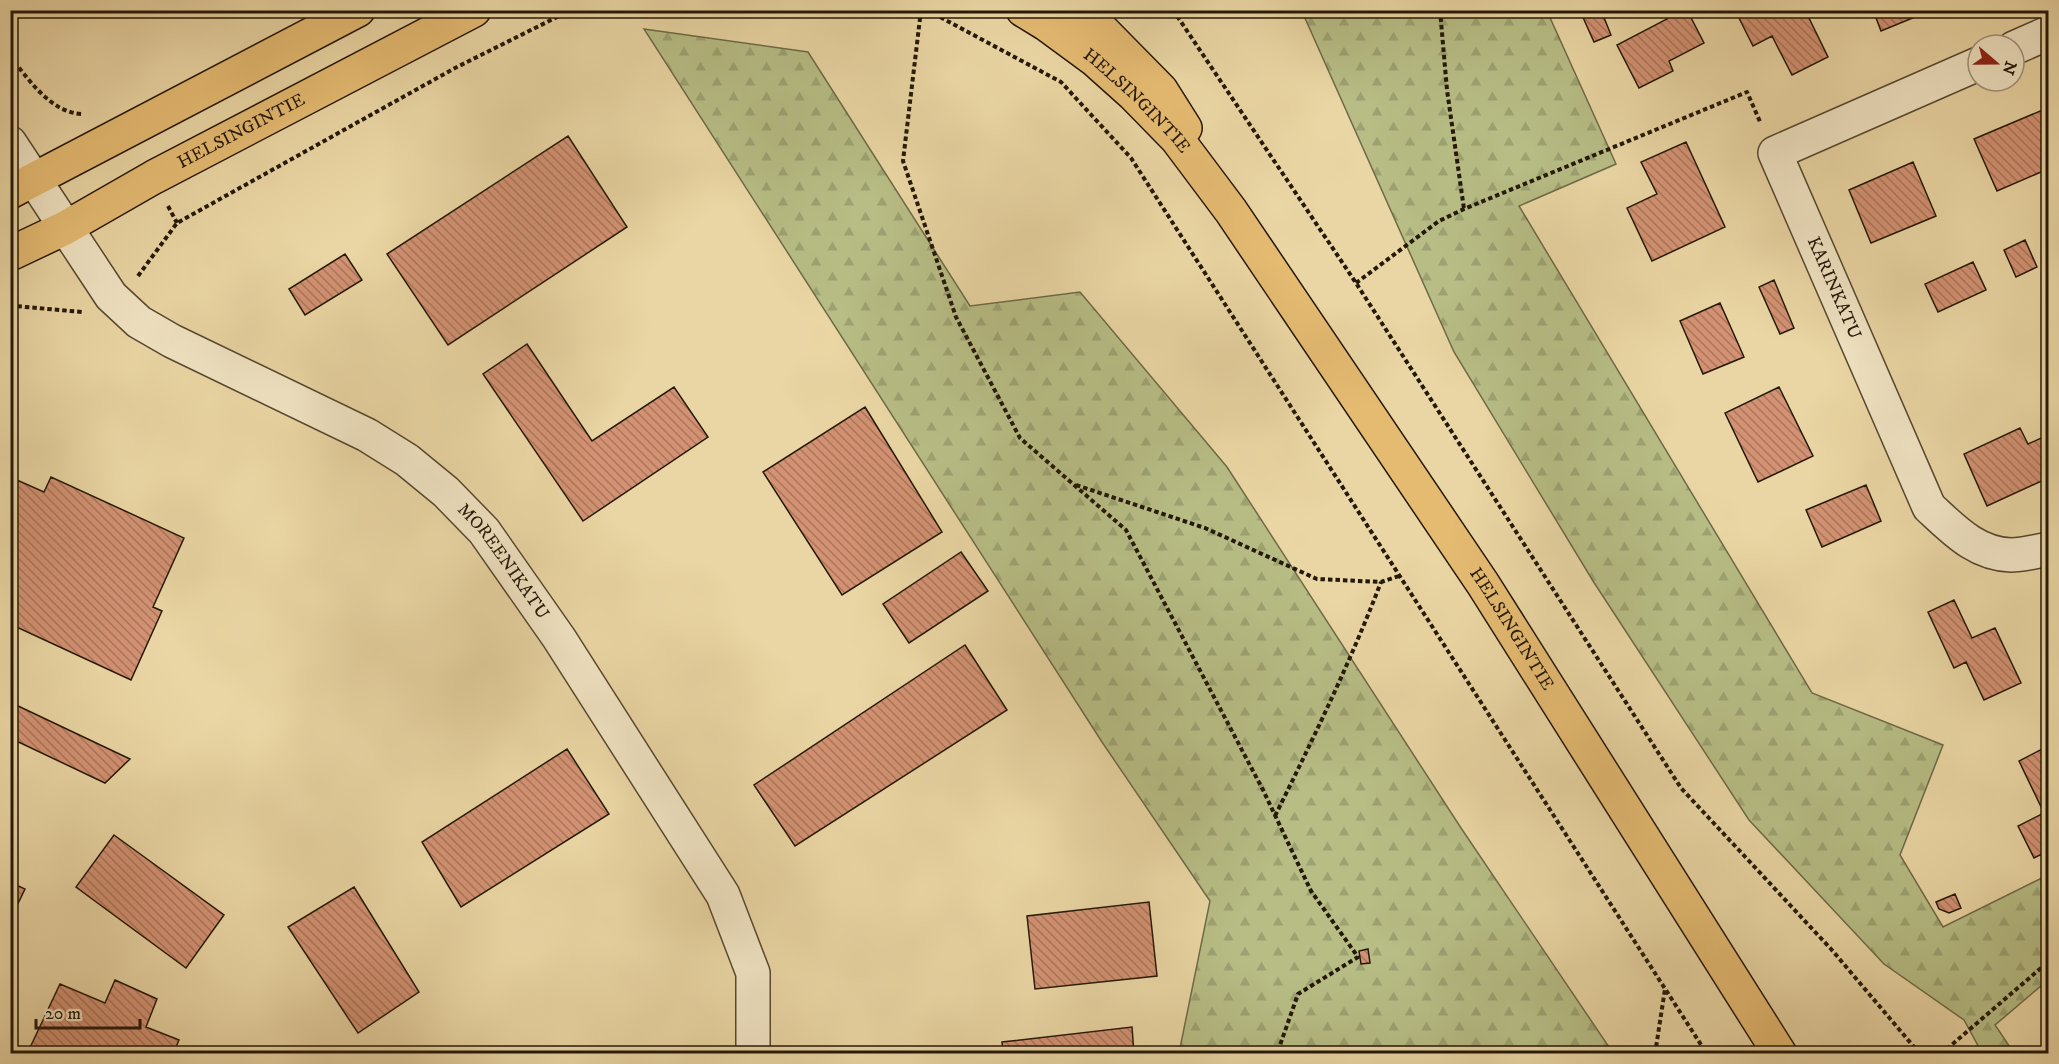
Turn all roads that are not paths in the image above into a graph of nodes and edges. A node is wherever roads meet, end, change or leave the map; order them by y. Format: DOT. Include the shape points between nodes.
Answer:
graph roads {
  1 [pos="358,10"];
  2 [pos="474,10"];
  3 [pos="1023,10"];
  4 [pos="1077,10"];
  5 [pos="2049,33"];
  6 [pos="2026,43"];
  7 [pos="1966,69"];
  8 [pos="10,143"];
  9 [pos="22,186"];
  10 [pos="1231,211"];
  11 [pos="65,228"];
  12 [pos="10,254"];
  13 [pos="2047,552"];
  14 [pos="753,1053"];
  15 [pos="1780,1053"];
  1 -- 9 [label="main road"];
  2 -- 11 [label="main road, HELSINGINTIE" via="154,177"];
  3 -- 10 [label="main road, HELSINGINTIE" via="1095,60 1133,94 1177,139"];
  4 -- 10 [label="main road, HELSINGINTIE" via="1100,27 1161,90"];
  5 -- 6 [label="street"];
  7 -- 13 [label="street, KARINKATU" via="1775,153 1929,507 1964,539 1987,552"];
  8 -- 9 [label="street, MOREENIKATU"];
  9 -- 11 [label="street, MOREENIKATU"];
  10 -- 15 [label="main road, HELSINGINTIE" via="1483,584"];
  11 -- 12 [label="main road, HELSINGINTIE"];
  11 -- 14 [label="street, MOREENIKATU" via="111,296 139,322 377,441 446,492 483,531 559,638 723,895 753,973"];
}
